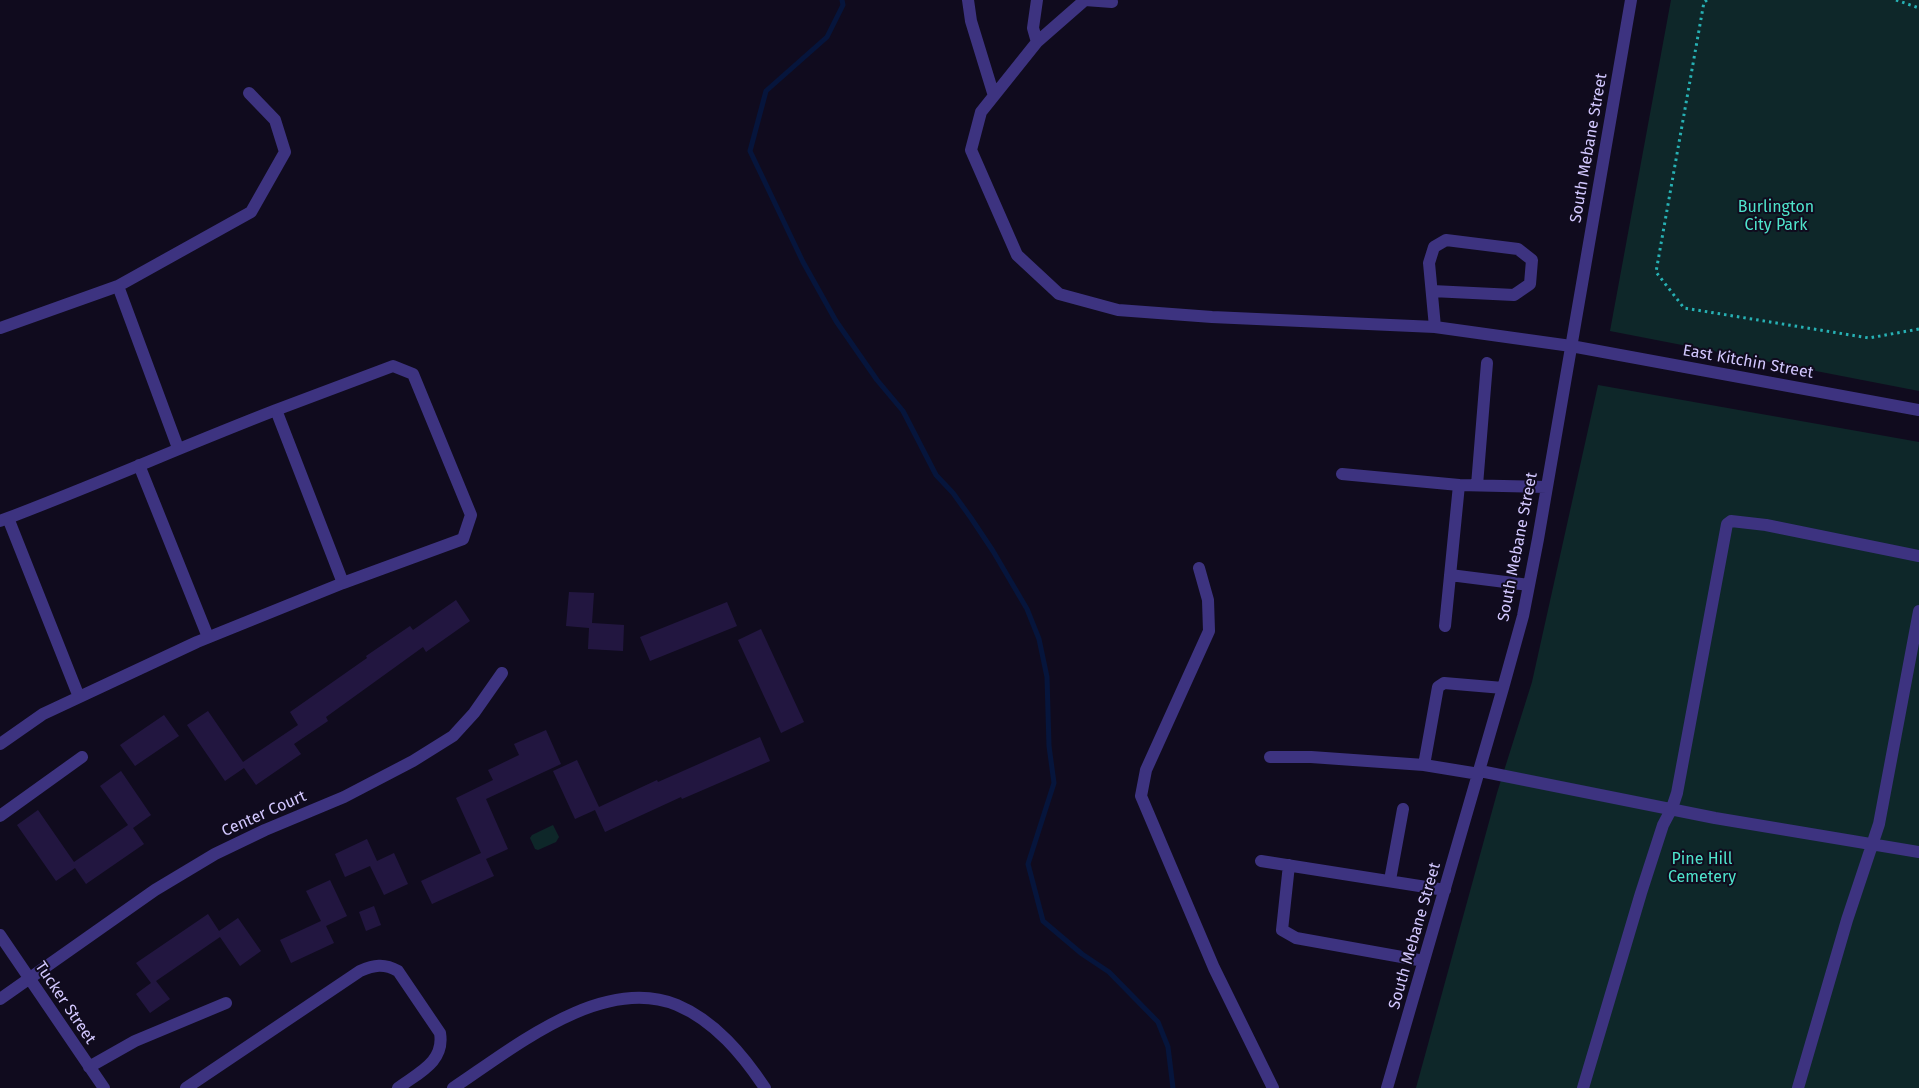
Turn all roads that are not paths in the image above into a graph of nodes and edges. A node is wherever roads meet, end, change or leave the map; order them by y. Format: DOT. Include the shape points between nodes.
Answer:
graph roads {
  1 [pos="968,0"];
  2 [pos="1037,0"];
  3 [pos="1631,0"];
  4 [pos="1112,2"];
  5 [pos="1037,42"];
  6 [pos="248,93"];
  7 [pos="994,96"];
  8 [pos="118,286"];
  9 [pos="1432,290"];
  10 [pos="1434,327"];
  11 [pos="0,328"];
  12 [pos="1571,346"];
  13 [pos="1487,363"];
  14 [pos="276,410"];
  15 [pos="1919,410"];
  16 [pos="178,448"];
  17 [pos="139,465"];
  18 [pos="1342,474"];
  19 [pos="1459,485"];
  20 [pos="1477,485"];
  21 [pos="1547,487"];
  22 [pos="4,520"];
  23 [pos="1919,556"];
  24 [pos="1199,568"];
  25 [pos="1450,575"];
  26 [pos="343,583"];
  27 [pos="1529,585"];
  28 [pos="1919,612"];
  29 [pos="1445,626"];
  30 [pos="208,637"];
  31 [pos="502,673"];
  32 [pos="1503,688"];
  33 [pos="79,697"];
  34 [pos="0,744"];
  35 [pos="1270,757"];
  36 [pos="82,758"];
  37 [pos="1424,765"];
  38 [pos="1480,773"];
  39 [pos="1672,808"];
  40 [pos="1402,809"];
  41 [pos="0,816"];
  42 [pos="1872,843"];
  43 [pos="1919,852"];
  44 [pos="1261,861"];
  45 [pos="1288,865"];
  46 [pos="1390,880"];
  47 [pos="1445,890"];
  48 [pos="0,935"];
  49 [pos="1424,961"];
  50 [pos="30,978"];
  51 [pos="0,999"];
  52 [pos="226,1003"];
  53 [pos="89,1067"];
  54 [pos="104,1088"];
  55 [pos="186,1088"];
  56 [pos="398,1088"];
  57 [pos="453,1088"];
  58 [pos="765,1088"];
  59 [pos="1273,1088"];
  60 [pos="1387,1088"];
  61 [pos="1583,1088"];
  62 [pos="1798,1088"];
  1 -- 7 [label="street" via="971,21"];
  2 -- 5 [label="street" via="1034,28"];
  3 -- 12 [label="street, South Mebane Street"];
  4 -- 5 [label="street, East Kitchin Street" via="1085,0"];
  5 -- 7 [label="street, East Kitchin Street"];
  6 -- 8 [label="street" via="275,120 285,152 252,212"];
  7 -- 10 [label="street, East Kitchin Street" via="981,112 971,150 1017,255 1059,294 1118,310"];
  8 -- 11 [label="street"];
  8 -- 16 [label="street"];
  9 -- 9 [label="street" via="1429,263 1434,247 1446,240 1518,250 1532,260 1530,284 1514,295"];
  9 -- 10 [label="street"];
  10 -- 12 [label="street, East Kitchin Street"];
  12 -- 15 [label="street, East Kitchin Street"];
  12 -- 21 [label="street, South Mebane Street"];
  13 -- 20 [label="street"];
  14 -- 16 [label="street"];
  14 -- 26 [label="street"];
  14 -- 26 [label="street" via="393,366 413,374 471,514 463,539"];
  16 -- 17 [label="street"];
  17 -- 22 [label="street"];
  17 -- 30 [label="street"];
  18 -- 19 [label="street"];
  19 -- 20 [label="street"];
  19 -- 25 [label="street"];
  20 -- 21 [label="street"];
  21 -- 27 [label="street, South Mebane Street"];
  22 -- 33 [label="street"];
  23 -- 39 [label="street" via="1766,525 1731,521 1727,524"];
  24 -- 59 [label="street" via="1208,600 1208,631 1146,770 1141,796 1214,968"];
  25 -- 27 [label="street"];
  25 -- 29 [label="street"];
  26 -- 30 [label="street"];
  27 -- 32 [label="street, South Mebane Street"];
  28 -- 42 [label="street" via="1879,824"];
  30 -- 33 [label="street"];
  31 -- 50 [label="street, Center Court" via="453,736 344,797 215,854 155,890"];
  32 -- 37 [label="street" via="1444,683 1438,687"];
  32 -- 38 [label="street, South Mebane Street"];
  33 -- 34 [label="street" via="42,714"];
  35 -- 37 [label="street"];
  36 -- 41 [label="street"];
  37 -- 38 [label="street"];
  38 -- 39 [label="street"];
  38 -- 47 [label="street, South Mebane Street"];
  39 -- 42 [label="street" via="1724,820"];
  39 -- 61 [label="street" via="1663,825 1641,893"];
  40 -- 46 [label="street"];
  42 -- 43 [label="street"];
  42 -- 62 [label="street"];
  44 -- 45 [label="street"];
  45 -- 46 [label="street"];
  45 -- 49 [label="street" via="1282,930 1296,938"];
  46 -- 47 [label="street"];
  47 -- 49 [label="street, South Mebane Street"];
  48 -- 50 [label="street, Tucker Street"];
  49 -- 60 [label="street, South Mebane Street"];
  50 -- 51 [label="street, Center Court"];
  50 -- 53 [label="street, Tucker Street"];
  52 -- 53 [label="street" via="136,1041"];
  53 -- 54 [label="street, Tucker Street"];
  55 -- 56 [label="street" via="360,971 381,965 398,971 440,1033 442,1041 441,1050 431,1064"];
  57 -- 58 [label="street" via="539,1030 571,1014 610,1001 643,998 677,1005 706,1022 734,1048"];
}
